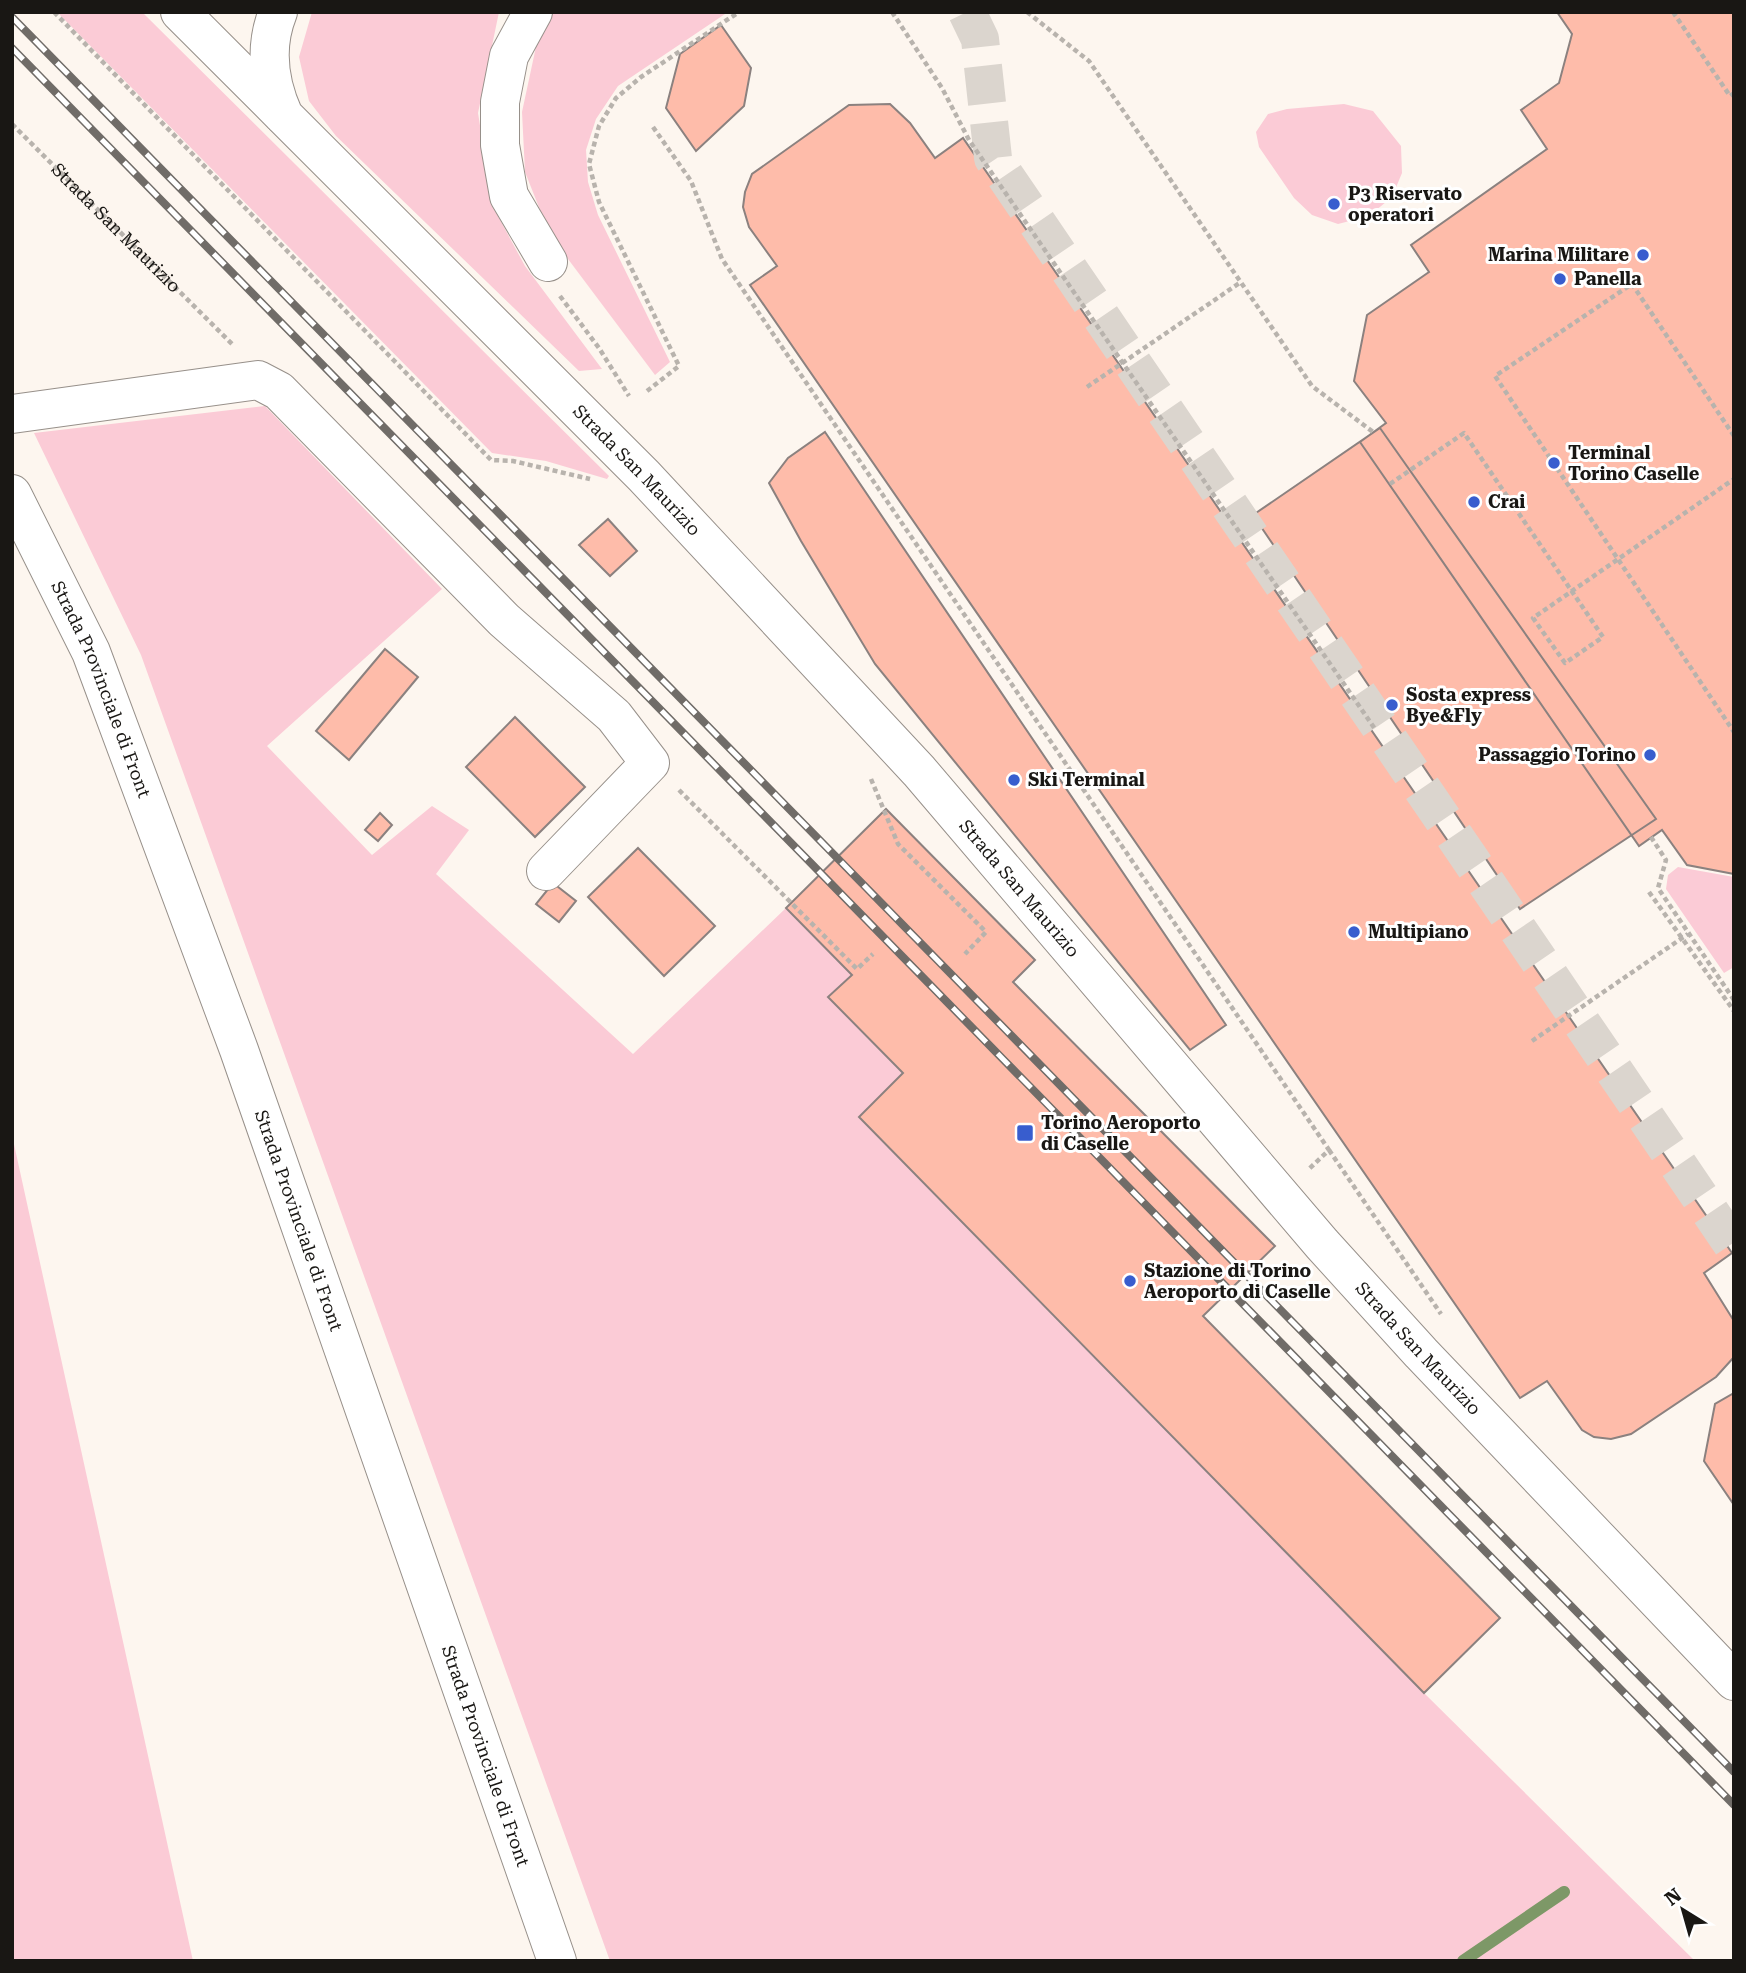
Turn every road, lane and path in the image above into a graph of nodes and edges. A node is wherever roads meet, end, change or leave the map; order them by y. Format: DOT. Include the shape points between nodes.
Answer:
graph roads {
  1 [pos="54,12"];
  2 [pos="180,12"];
  3 [pos="278,12"];
  4 [pos="533,12"];
  5 [pos="738,12"];
  6 [pos="892,12"];
  7 [pos="1027,12"];
  8 [pos="1673,12"];
  9 [pos="1734,93"];
  10 [pos="284,116"];
  11 [pos="12,124"];
  12 [pos="653,127"];
  13 [pos="548,262"];
  14 [pos="1241,282"];
  15 [pos="1087,387"];
  16 [pos="279,391"];
  17 [pos="646,391"];
  18 [pos="12,414"];
  19 [pos="1373,432"];
  20 [pos="1734,436"];
  21 [pos="1734,479"];
  22 [pos="597,481"];
  23 [pos="1390,484"];
  24 [pos="12,494"];
  25 [pos="1618,559"];
  26 [pos="1375,729"];
  27 [pos="1734,732"];
  28 [pos="650,763"];
  29 [pos="869,775"];
  30 [pos="1651,837"];
  31 [pos="546,871"];
  32 [pos="1648,892"];
  33 [pos="1688,934"];
  34 [pos="873,954"];
  35 [pos="965,954"];
  36 [pos="1734,1000"];
  37 [pos="1734,1011"];
  38 [pos="1532,1041"];
  39 [pos="1329,1150"];
  40 [pos="1282,1196"];
  41 [pos="1442,1315"];
  42 [pos="1734,1681"];
  43 [pos="557,1961"];
  1 -- 22 [label="path" via="491,460"];
  2 -- 10 [label="street, Strada San Maurizio"];
  3 -- 10 [label="street, Strada San Maurizio" via="269,50 272,90"];
  4 -- 13 [label="street" via="509,56 500,102 500,145 509,196"];
  5 -- 17 [label="path" via="616,98 599,127 589,164 599,202 679,366"];
  6 -- 26 [label="path" via="970,140"];
  7 -- 14 [label="path" via="1088,61"];
  8 -- 9 [label="path" via="1730,96"];
  10 -- 40 [label="street, Strada San Maurizio" via="644,476 919,771"];
  11 -- 16 [label="path, Strada San Maurizio"];
  12 -- 39 [label="path" via="691,181 722,259"];
  14 -- 15 [label="path"];
  14 -- 19 [label="path" via="1312,386"];
  16 -- 18 [label="street" via="257,380"];
  16 -- 28 [label="street" via="504,620 614,716"];
  20 -- 25 [label="path" via="1632,284 1495,376"];
  21 -- 25 [label="path"];
  23 -- 25 [label="path" via="1464,433 1564,580 1572,592 1603,637 1565,663 1533,618 1543,611 1553,604 1563,597 1573,590 1593,577"];
  24 -- 43 [label="street, Strada Provinciale di Front" via="91,652 163,845"];
  25 -- 27 [label="path"];
  28 -- 31 [label="street"];
  28 -- 34 [label="path" via="857,969"];
  29 -- 35 [label="path" via="898,844 986,932"];
  30 -- 33 [label="path" via="1666,860 1658,888"];
  32 -- 37 [label="path"];
  33 -- 36 [label="path"];
  33 -- 38 [label="path"];
  39 -- 40 [label="path"];
  39 -- 41 [label="path"];
  40 -- 42 [label="street, Strada San Maurizio" via="1421,1353"];
}
